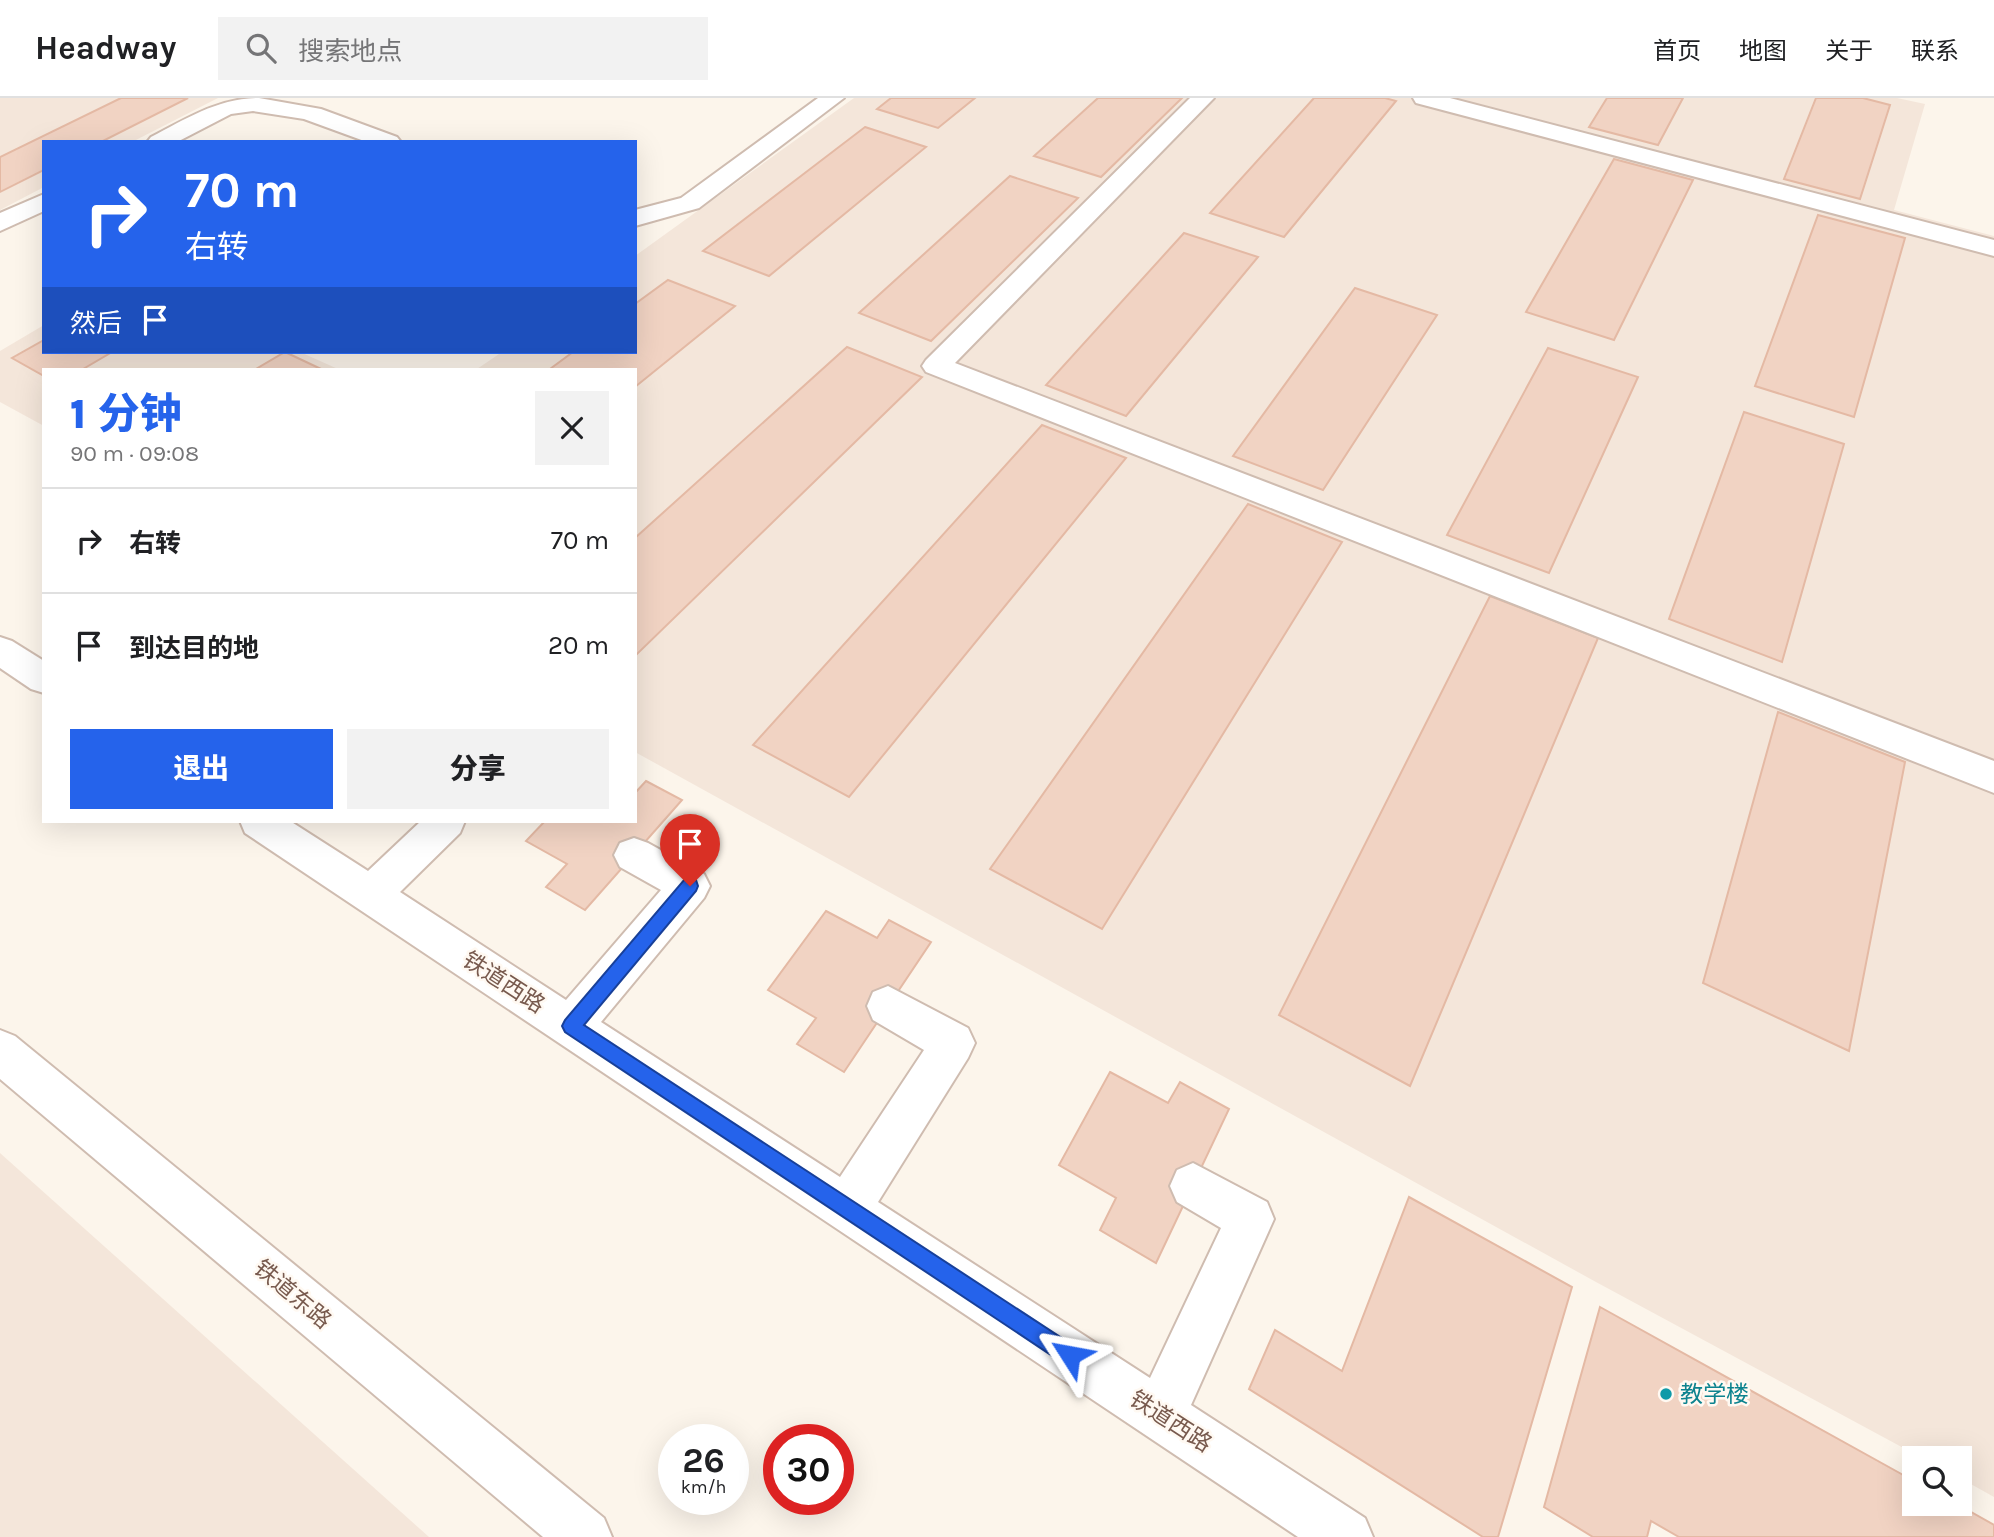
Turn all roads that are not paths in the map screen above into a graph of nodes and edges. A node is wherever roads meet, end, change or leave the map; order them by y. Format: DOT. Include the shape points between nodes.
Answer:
graph roads {
  1 [pos="833,98"];
  2 [pos="1203,98"];
  3 [pos="1424,98"];
  4 [pos="163,140"];
  5 [pos="384,140"];
  6 [pos="42,202"];
  7 [pos="637,217"];
  8 [pos="0,223"];
  9 [pos="1994,248"];
  10 [pos="0,650"];
  11 [pos="42,678"];
  12 [pos="1994,777"];
  13 [pos="262,823"];
  14 [pos="444,823"];
  15 [pos="634,855"];
  16 [pos="371,895"];
  17 [pos="888,1006"];
  18 [pos="571,1026"];
  19 [pos="0,1051"];
  20 [pos="1192,1186"];
  21 [pos="847,1208"];
  22 [pos="1160,1414"];
  23 [pos="586,1537"];
  24 [pos="1346,1537"];
  1 -- 7 [label="street" via="690,203"];
  2 -- 12 [label="street" via="936,366"];
  3 -- 9 [label="street"];
  4 -- 5 [label="street" via="210,116 253,102 292,104"];
  6 -- 8 [label="street"];
  10 -- 11 [label="street"];
  13 -- 16 [label="street, 铁道西路"];
  14 -- 16 [label="street"];
  15 -- 18 [label="street" via="690,886"];
  16 -- 18 [label="street, 铁道西路"];
  17 -- 21 [label="street" via="953,1043"];
  18 -- 21 [label="street, 铁道西路"];
  19 -- 23 [label="street, 铁道东路"];
  20 -- 22 [label="street" via="1250,1219"];
  21 -- 22 [label="street, 铁道西路"];
  22 -- 24 [label="street, 铁道西路"];
}
